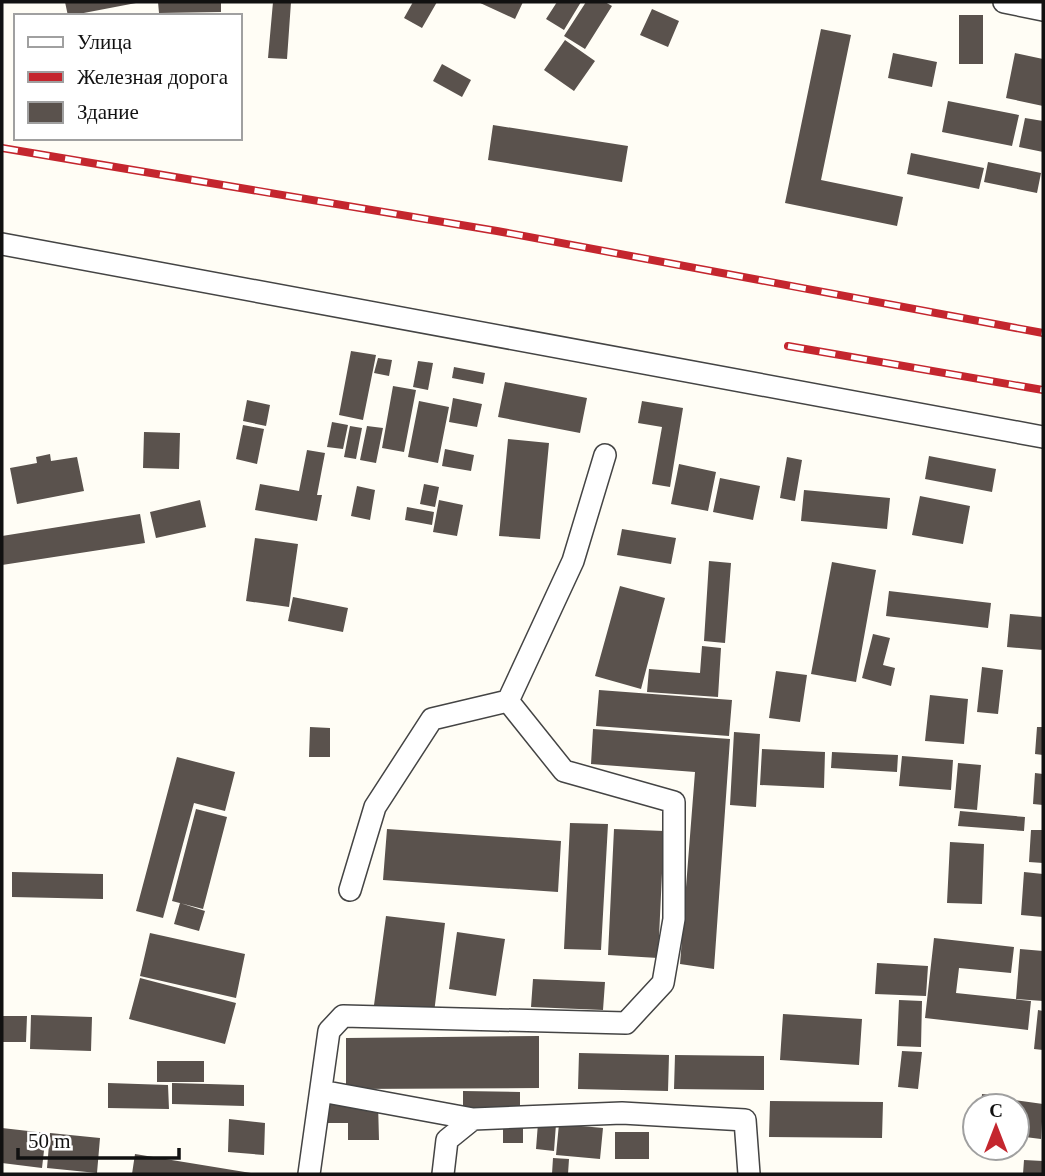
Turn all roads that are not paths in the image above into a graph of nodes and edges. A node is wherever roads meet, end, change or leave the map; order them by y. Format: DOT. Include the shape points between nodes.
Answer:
graph roads {
  1 [pos="1004,2"];
  2 [pos="1043,10"];
  3 [pos="2,244"];
  4 [pos="1043,437"];
  5 [pos="605,455"];
  6 [pos="508,701"];
  7 [pos="350,890"];
  8 [pos="321,1091"];
  9 [pos="473,1119"];
  10 [pos="310,1174"];
  11 [pos="443,1174"];
  12 [pos="749,1174"];
  1 -- 2 [label="street"];
  3 -- 4 [label="street"];
  5 -- 6 [label="street" via="573,561"];
  6 -- 7 [label="street" via="432,719 375,807"];
  6 -- 8 [label="street" via="564,771 674,802 674,919 663,983 626,1023 343,1016 329,1031"];
  8 -- 9 [label="street"];
  8 -- 10 [label="street"];
  9 -- 11 [label="street" via="447,1140"];
  9 -- 12 [label="street" via="622,1113 745,1120"];
}
